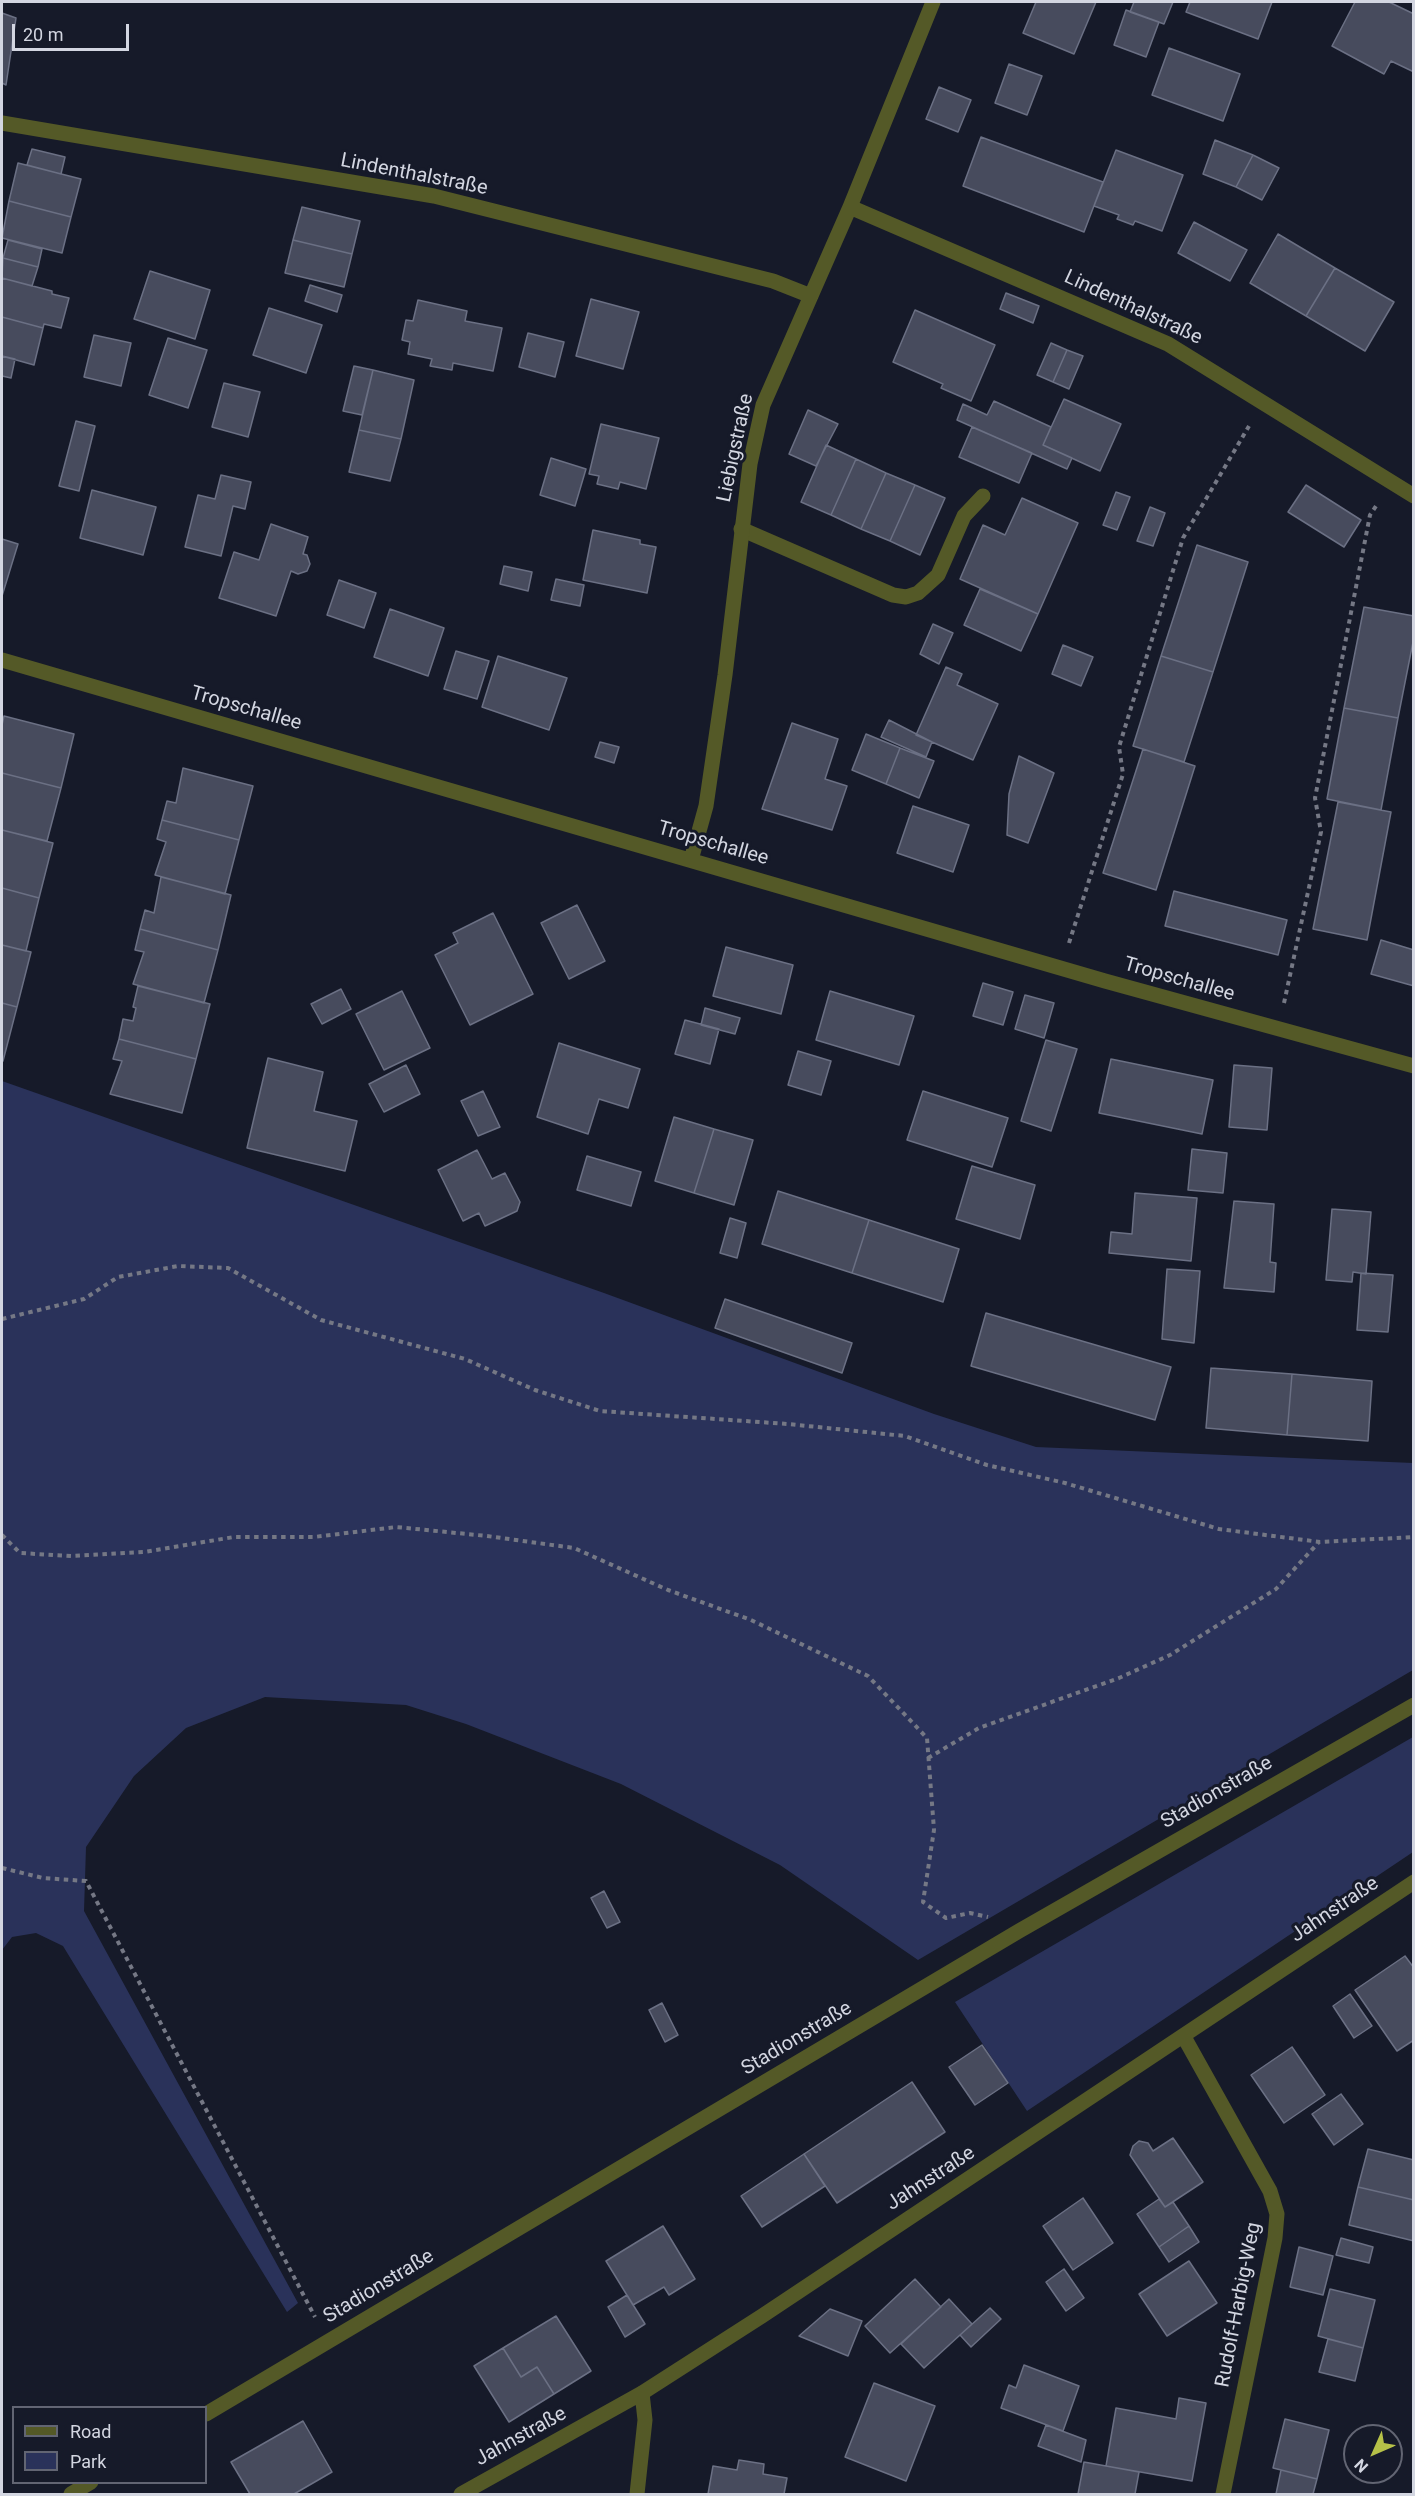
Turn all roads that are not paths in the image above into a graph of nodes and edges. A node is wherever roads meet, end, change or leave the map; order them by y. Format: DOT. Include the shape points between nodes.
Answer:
graph roads {
  1 [pos="933,2"];
  2 [pos="2,123"];
  3 [pos="850,207"];
  4 [pos="811,296"];
  5 [pos="984,496"];
  6 [pos="1413,496"];
  7 [pos="741,529"];
  8 [pos="2,660"];
  9 [pos="691,860"];
  10 [pos="1413,1066"];
  11 [pos="1413,1705"];
  12 [pos="1413,1882"];
  13 [pos="1184,2037"];
  14 [pos="642,2393"];
  15 [pos="207,2413"];
  16 [pos="88,2484"];
  17 [pos="71,2494"];
  18 [pos="461,2494"];
  19 [pos="637,2494"];
  20 [pos="1222,2494"];
  1 -- 3 [label="street, Liebigstraße"];
  2 -- 4 [label="street, Lindenthalstraße" via="434,196 773,281"];
  3 -- 4 [label="street, Liebigstraße"];
  3 -- 6 [label="street, Lindenthalstraße" via="1168,344"];
  4 -- 7 [label="street, Liebigstraße" via="763,405"];
  5 -- 7 [label="street" via="964,516 938,575 918,593 906,597 893,595"];
  7 -- 9 [label="street, Liebigstraße" via="706,806"];
  8 -- 9 [label="street, Tropschallee"];
  9 -- 10 [label="street, Tropschallee"];
  11 -- 15 [label="street, Stadionstraße" via="1019,1931"];
  12 -- 13 [label="street, Jahnstraße"];
  13 -- 14 [label="street, Jahnstraße"];
  13 -- 20 [label="street, Rudolf-Harbig-Weg" via="1270,2191 1277,2214 1273,2250"];
  14 -- 18 [label="street, Jahnstraße"];
  14 -- 19 [label="street" via="645,2420"];
  16 -- 17 [label="street"];
}
